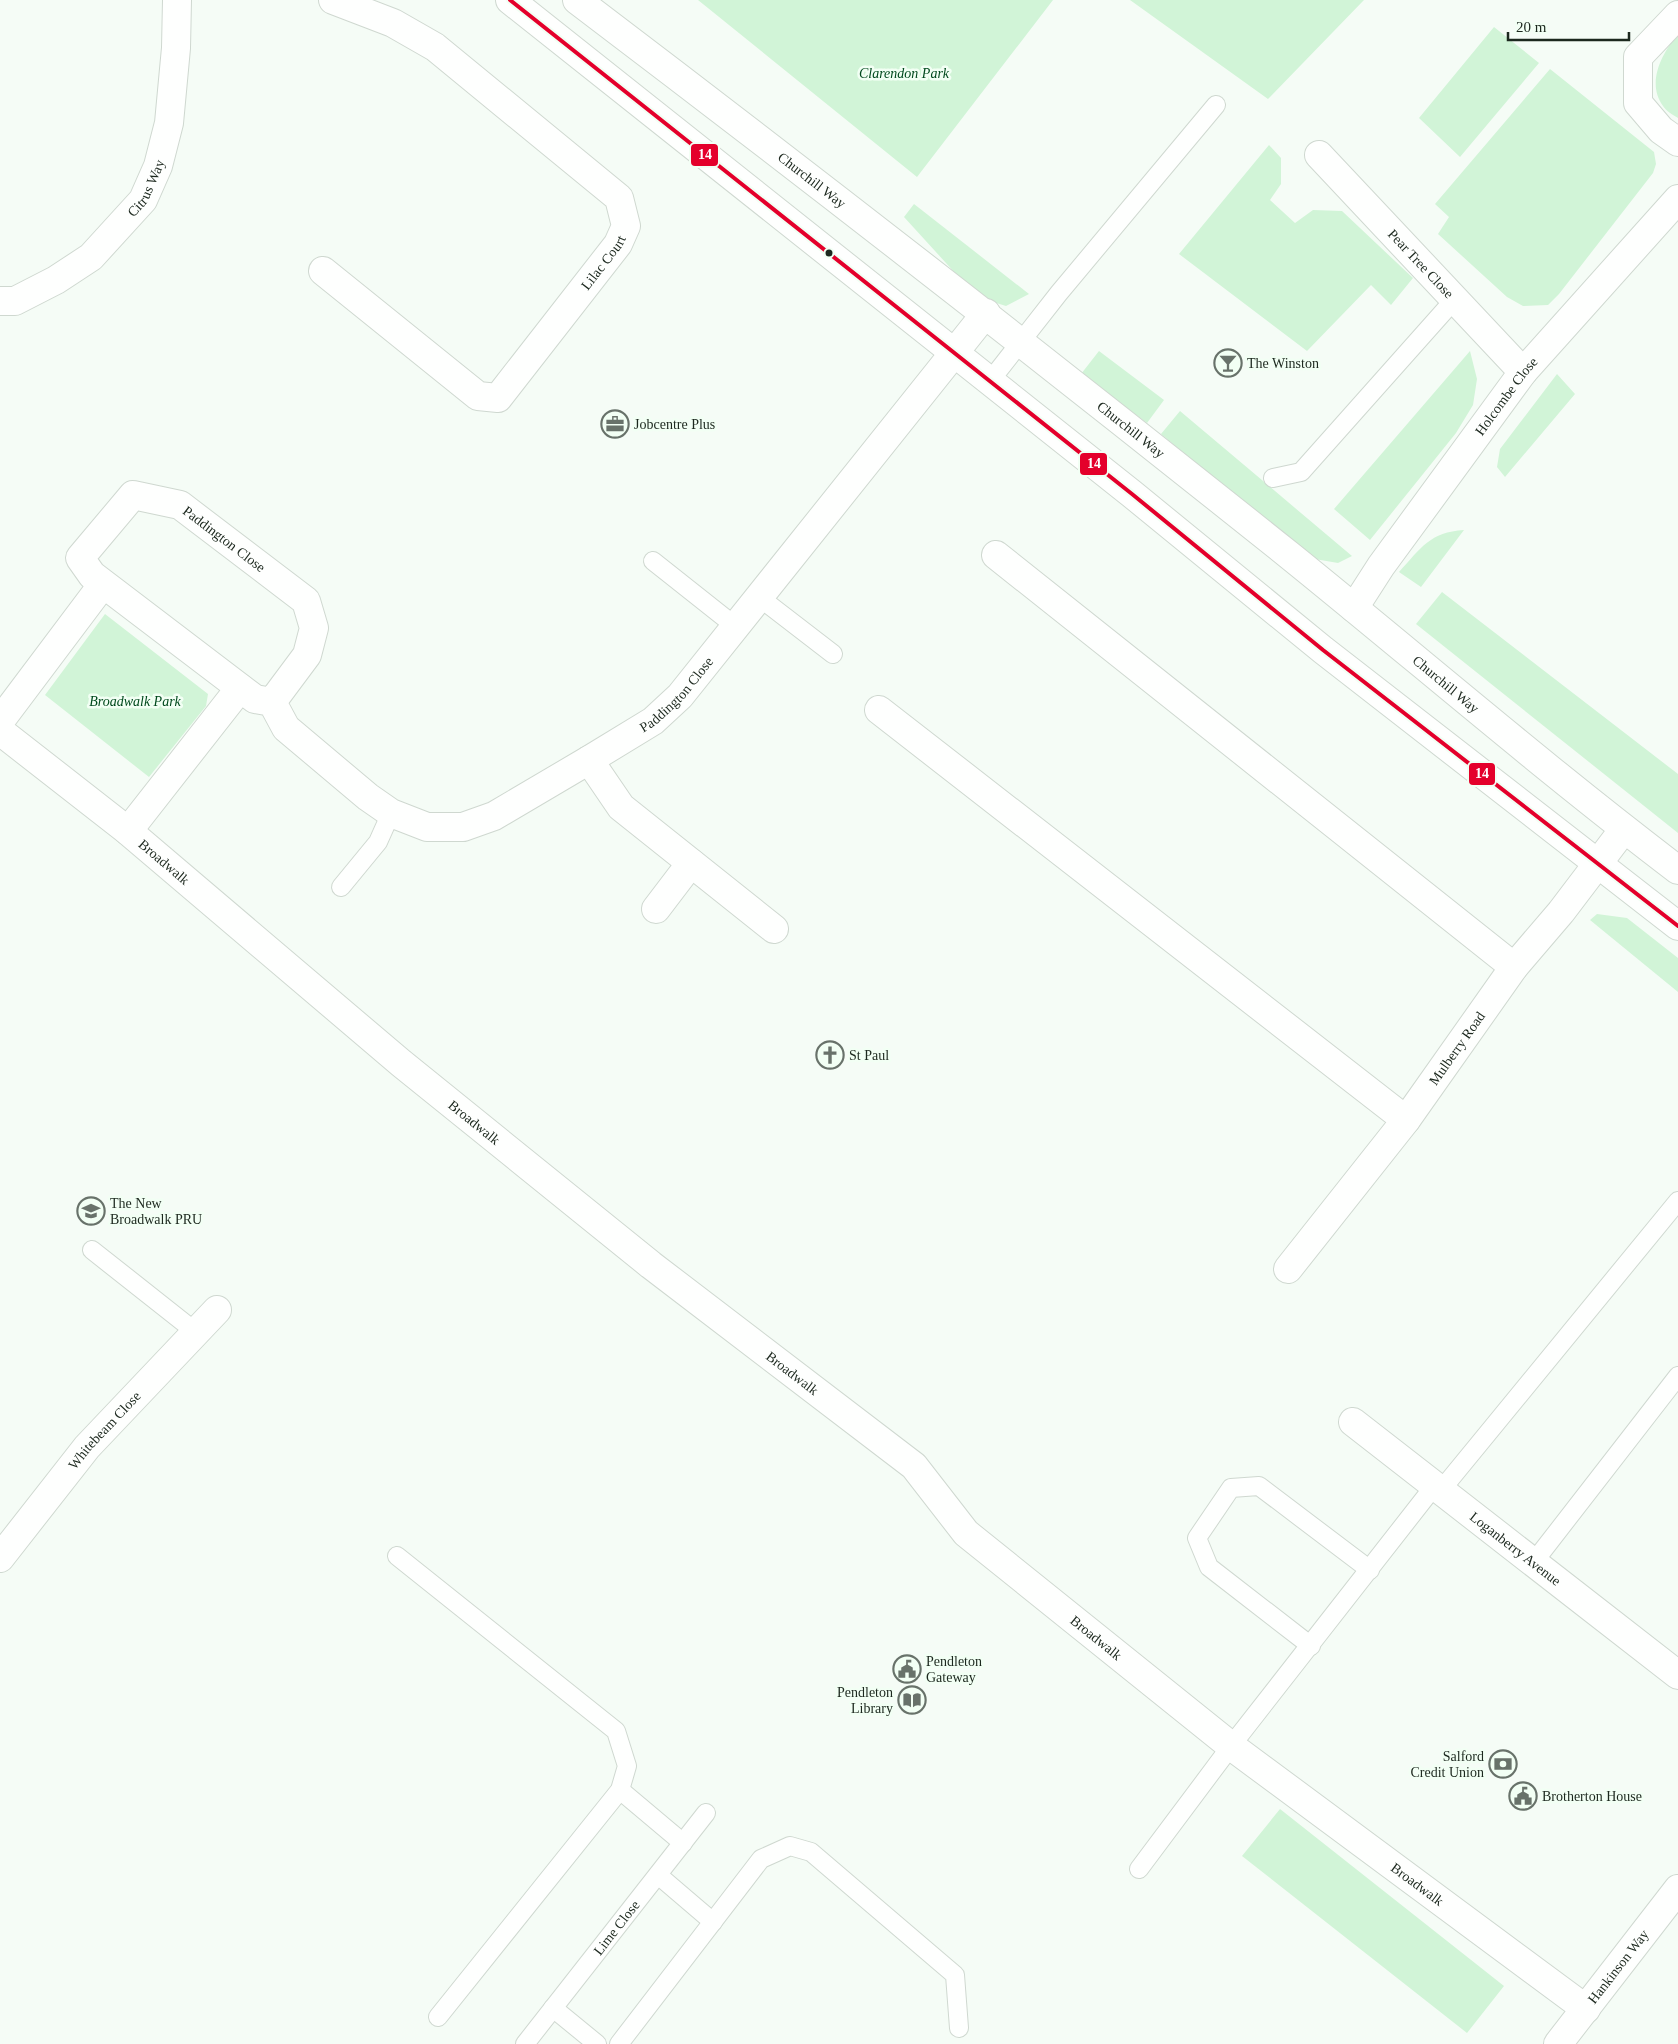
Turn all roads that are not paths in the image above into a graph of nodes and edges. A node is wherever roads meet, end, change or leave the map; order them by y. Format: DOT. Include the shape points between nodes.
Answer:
graph roads {
  1 [pos="177,0"];
  2 [pos="333,0"];
  3 [pos="510,0"];
  4 [pos="577,0"];
  5 [pos="1678,15"];
  6 [pos="1216,105"];
  7 [pos="1678,142"];
  8 [pos="1319,155"];
  9 [pos="1678,199"];
  10 [pos="323,271"];
  11 [pos="1454,300"];
  12 [pos="0,301"];
  13 [pos="986,313"];
  14 [pos="1021,342"];
  15 [pos="955,352"];
  16 [pos="1523,372"];
  17 [pos="990,381"];
  18 [pos="1273,478"];
  19 [pos="996,555"];
  20 [pos="653,561"];
  21 [pos="103,584"];
  22 [pos="758,597"];
  23 [pos="1354,608"];
  24 [pos="735,626"];
  25 [pos="833,654"];
  26 [pos="240,688"];
  27 [pos="272,702"];
  28 [pos="879,710"];
  29 [pos="0,721"];
  30 [pos="0,731"];
  31 [pos="589,760"];
  32 [pos="391,813"];
  33 [pos="1624,829"];
  34 [pos="128,830"];
  35 [pos="692,863"];
  36 [pos="1598,864"];
  37 [pos="1678,870"];
  38 [pos="341,887"];
  39 [pos="656,909"];
  40 [pos="1678,926"];
  41 [pos="774,929"];
  42 [pos="1514,967"];
  43 [pos="1406,1120"];
  44 [pos="1678,1201"];
  45 [pos="92,1250"];
  46 [pos="1288,1269"];
  47 [pos="217,1310"];
  48 [pos="197,1333"];
  49 [pos="1678,1376"];
  50 [pos="1353,1422"];
  51 [pos="1438,1487"];
  52 [pos="2,1552"];
  53 [pos="397,1556"];
  54 [pos="1533,1563"];
  55 [pos="1370,1570"];
  56 [pos="1311,1646"];
  57 [pos="1678,1674"];
  58 [pos="1232,1746"];
  59 [pos="620,1790"];
  60 [pos="706,1813"];
  61 [pos="682,1843"];
  62 [pos="1139,1869"];
  63 [pos="658,1875"];
  64 [pos="1678,1889"];
  65 [pos="713,1922"];
  66 [pos="554,2008"];
  67 [pos="1586,2009"];
  68 [pos="438,2017"];
  69 [pos="959,2028"];
  70 [pos="526,2044"];
  71 [pos="597,2044"];
  72 [pos="619,2044"];
  73 [pos="1558,2044"];
  1 -- 12 [label="street, Citrus Way" via="177,41 169,123 158,166 143,200 91,257 15,301"];
  2 -- 10 [label="street, Lilac Court" via="394,23 435,46 618,198 626,226 618,244 498,398 478,396"];
  3 -- 15 [label="street"];
  4 -- 13 [label="street, Churchill Way"];
  5 -- 7 [label="street" via="1638,57 1638,103 1661,130"];
  6 -- 14 [label="lane"];
  8 -- 11 [label="street, Pear Tree Close"];
  9 -- 16 [label="street, Holcombe Close"];
  11 -- 16 [label="street, Pear Tree Close"];
  11 -- 18 [label="lane" via="1301,472"];
  13 -- 14 [label="street, Churchill Way"];
  13 -- 15 [label="street, Paddington Close"];
  14 -- 17 [label="lane"];
  14 -- 23 [label="street, Churchill Way"];
  15 -- 17 [label="street"];
  15 -- 22 [label="street, Paddington Close"];
  16 -- 23 [label="street, Holcombe Close" via="1381,566"];
  17 -- 36 [label="street" via="1323,650"];
  19 -- 42 [label="street"];
  20 -- 24 [label="lane"];
  21 -- 26 [label="street, Paddington Close"];
  21 -- 27 [label="street, Paddington Close" via="80,558 133,496 180,505 306,601 314,628 307,654"];
  21 -- 29 [label="street"];
  22 -- 24 [label="street, Paddington Close"];
  22 -- 25 [label="lane"];
  23 -- 33 [label="street, Churchill Way"];
  24 -- 31 [label="street, Paddington Close" via="680,696 653,721"];
  26 -- 27 [label="street, Paddington Close" via="254,699"];
  26 -- 34 [label="street"];
  27 -- 32 [label="street, Paddington Close" via="286,728"];
  28 -- 43 [label="street"];
  30 -- 34 [label="street, Broadwalk"];
  31 -- 32 [label="street, Paddington Close" via="494,816 463,827 427,827"];
  31 -- 35 [label="street" via="621,807"];
  32 -- 38 [label="lane" via="378,842"];
  33 -- 36 [label="street, Mulberry Road"];
  33 -- 37 [label="street, Churchill Way"];
  34 -- 58 [label="street, Broadwalk" via="401,1064 651,1265 914,1466 966,1533"];
  35 -- 39 [label="street"];
  35 -- 41 [label="street"];
  36 -- 40 [label="street"];
  36 -- 42 [label="street, Mulberry Road"];
  42 -- 43 [label="street, Mulberry Road"];
  43 -- 46 [label="street, Mulberry Road"];
  44 -- 51 [label="lane"];
  45 -- 48 [label="lane"];
  47 -- 48 [label="street, Whitebeam Close"];
  48 -- 52 [label="street, Whitebeam Close" via="87,1447"];
  49 -- 54 [label="lane"];
  50 -- 51 [label="street, Loganberry Avenue"];
  51 -- 54 [label="street, Loganberry Avenue"];
  51 -- 55 [label="lane"];
  53 -- 59 [label="lane" via="616,1731 627,1766"];
  54 -- 57 [label="street, Loganberry Avenue"];
  55 -- 56 [label="lane"];
  55 -- 56 [label="lane" via="1259,1486 1231,1488 1197,1538 1209,1567"];
  56 -- 58 [label="lane"];
  58 -- 62 [label="lane"];
  58 -- 67 [label="street, Broadwalk"];
  59 -- 61 [label="lane"];
  59 -- 68 [label="lane"];
  60 -- 61 [label="lane, Lime Close"];
  61 -- 63 [label="lane, Lime Close"];
  63 -- 65 [label="lane"];
  63 -- 66 [label="lane, Lime Close"];
  64 -- 67 [label="street, Hankinson Way"];
  65 -- 69 [label="lane" via="761,1859 790,1846 811,1852 955,1975"];
  65 -- 72 [label="lane"];
  66 -- 70 [label="lane, Lime Close"];
  66 -- 71 [label="lane"];
  67 -- 73 [label="street, Hankinson Way"];
}
